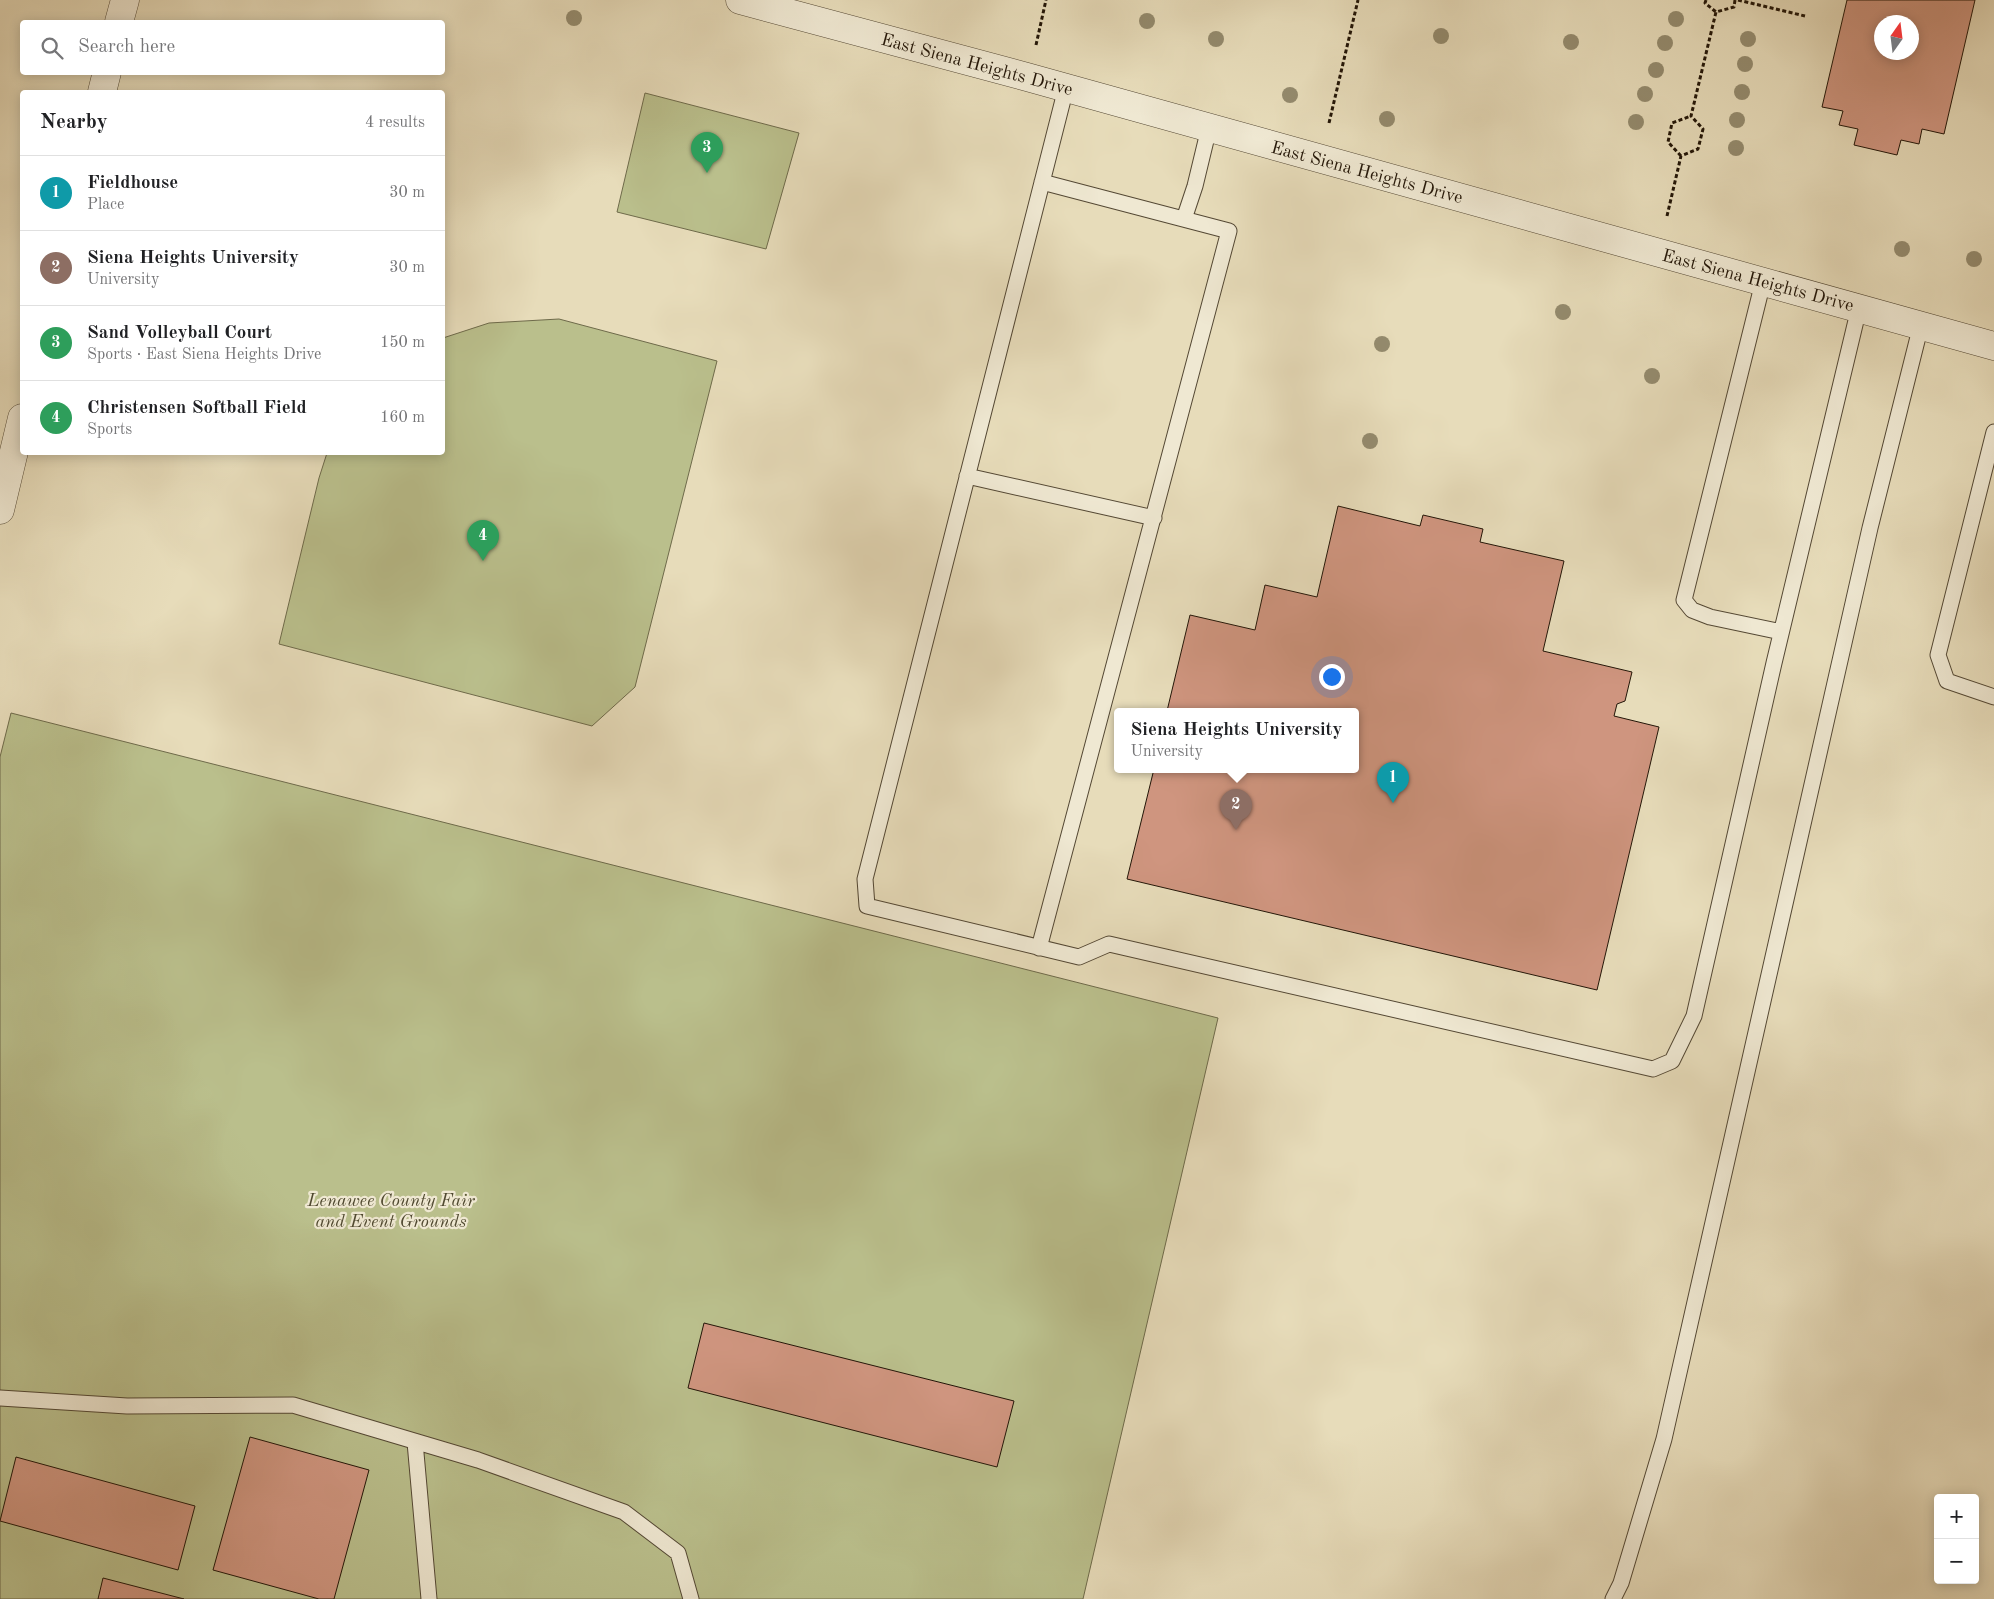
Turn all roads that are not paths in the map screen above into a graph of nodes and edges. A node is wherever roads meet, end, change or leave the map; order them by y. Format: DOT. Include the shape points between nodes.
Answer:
graph roads {
  1 [pos="125,0"];
  2 [pos="740,0"];
  3 [pos="120,20"];
  4 [pos="106,75"];
  5 [pos="1066,88"];
  6 [pos="102,90"];
  7 [pos="1209,128"];
  8 [pos="1042,182"];
  9 [pos="1184,219"];
  10 [pos="1763,282"];
  11 [pos="1859,308"];
  12 [pos="1921,325"];
  13 [pos="1994,346"];
  14 [pos="20,426"];
  15 [pos="1994,432"];
  16 [pos="967,476"];
  17 [pos="1987,490"];
  18 [pos="0,510"];
  19 [pos="1154,518"];
  20 [pos="1781,632"];
  21 [pos="1994,697"];
  22 [pos="1039,948"];
  23 [pos="0,1398"];
  24 [pos="415,1442"];
  25 [pos="429,1599"];
  26 [pos="691,1599"];
  27 [pos="1613,1599"];
  1 -- 3 [label="street"];
  2 -- 5 [label="street, East Siena Heights Drive"];
  4 -- 6 [label="street"];
  5 -- 7 [label="street, East Siena Heights Drive"];
  5 -- 8 [label="lane"];
  7 -- 9 [label="lane"];
  7 -- 10 [label="street, East Siena Heights Drive"];
  8 -- 9 [label="lane"];
  8 -- 16 [label="lane"];
  9 -- 19 [label="lane" via="1230,231"];
  10 -- 11 [label="street, East Siena Heights Drive"];
  10 -- 20 [label="lane" via="1684,600 1692,610 1710,617"];
  11 -- 12 [label="street, East Siena Heights Drive"];
  11 -- 20 [label="lane"];
  12 -- 13 [label="street, East Siena Heights Drive"];
  12 -- 27 [label="lane" via="1870,528 1664,1439 1621,1583"];
  14 -- 18 [label="street"];
  15 -- 17 [label="lane"];
  16 -- 19 [label="lane"];
  16 -- 22 [label="lane" via="865,879 867,906"];
  17 -- 21 [label="lane" via="1938,655 1947,682"];
  19 -- 22 [label="lane"];
  20 -- 22 [label="lane" via="1694,1016 1672,1061 1653,1069 1109,944 1079,957"];
  23 -- 24 [label="lane" via="128,1406 293,1405"];
  24 -- 25 [label="lane"];
  24 -- 26 [label="lane" via="478,1460 624,1512 678,1553"];
}
